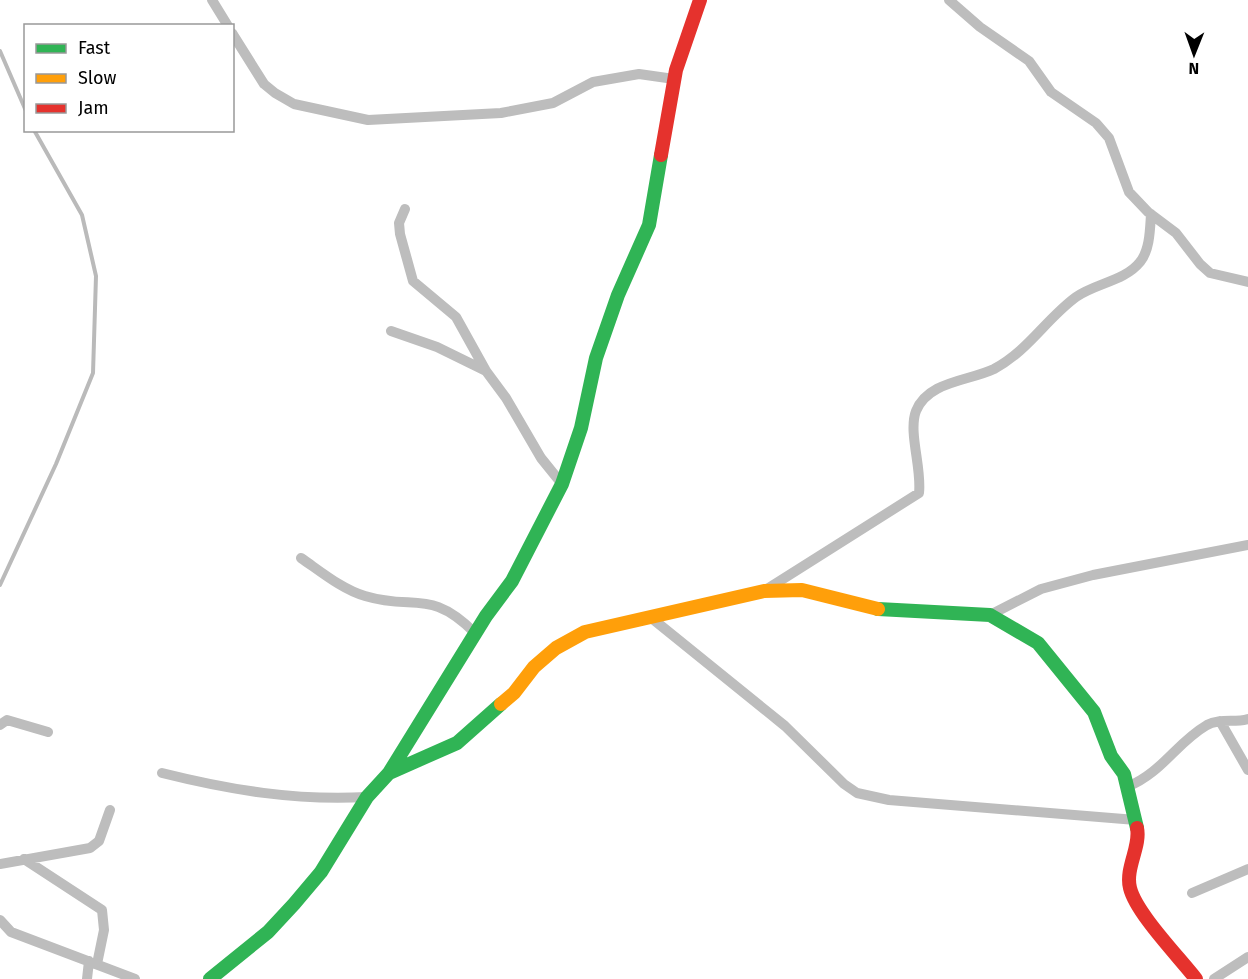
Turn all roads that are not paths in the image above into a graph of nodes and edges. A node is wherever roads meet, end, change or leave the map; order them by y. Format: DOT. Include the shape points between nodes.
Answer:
graph roads {
  1 [pos="212,0"];
  2 [pos="700,0"];
  3 [pos="949,0"];
  4 [pos="227,24"];
  5 [pos="234,36"];
  6 [pos="674,79"];
  7 [pos="405,209"];
  8 [pos="1151,214"];
  9 [pos="1248,282"];
  10 [pos="391,331"];
  11 [pos="486,371"];
  12 [pos="562,484"];
  13 [pos="1248,545"];
  14 [pos="301,558"];
  15 [pos="764,591"];
  16 [pos="990,615"];
  17 [pos="649,616"];
  18 [pos="475,633"];
  19 [pos="1248,719"];
  20 [pos="1220,721"];
  21 [pos="0,725"];
  22 [pos="48,732"];
  23 [pos="1248,770"];
  24 [pos="162,773"];
  25 [pos="389,773"];
  26 [pos="1127,787"];
  27 [pos="367,797"];
  28 [pos="110,810"];
  29 [pos="1136,820"];
  30 [pos="24,859"];
  31 [pos="0,864"];
  32 [pos="1248,869"];
  33 [pos="1192,892"];
  34 [pos="0,920"];
  35 [pos="1248,957"];
  36 [pos="93,963"];
  37 [pos="87,979"];
  38 [pos="135,979"];
  39 [pos="210,979"];
  40 [pos="1196,979"];
  41 [pos="1214,979"];
  1 -- 4 [label="street"];
  2 -- 6 [label="street"];
  3 -- 8 [label="street" via="1029,61 1052,93 1096,123 1109,138 1130,192"];
  5 -- 6 [label="street" via="264,84 275,93 294,104 368,120 501,113 553,103 593,82 639,74"];
  6 -- 12 [label="street" via="649,225 596,358 581,428"];
  7 -- 11 [label="street" via="399,223 400,234 413,281 456,317"];
  8 -- 9 [label="street" via="1176,233 1210,273"];
  8 -- 15 [label="street" via="1146,251 1129,273 1075,298 1018,354 993,370 940,387 925,399 916,410 914,424 919,493"];
  10 -- 11 [label="street" via="437,347"];
  11 -- 12 [label="street"];
  12 -- 18 [label="street" via="512,581"];
  13 -- 16 [label="street" via="1051,586"];
  14 -- 18 [label="street" via="363,596 437,604"];
  15 -- 16 [label="street" via="802,590 873,609"];
  15 -- 17 [label="street"];
  16 -- 26 [label="street" via="1038,643 1062,671 1094,712"];
  17 -- 25 [label="street" via="585,632 556,648 534,667 514,693 457,743"];
  17 -- 29 [label="street" via="785,726 857,793 889,800"];
  18 -- 25 [label="street"];
  19 -- 20 [label="street"];
  20 -- 23 [label="street"];
  20 -- 26 [label="street" via="1207,725 1145,779"];
  21 -- 22 [label="street" via="7,720"];
  24 -- 27 [label="street" via="232,790 306,798"];
  25 -- 27 [label="street"];
  26 -- 29 [label="street"];
  27 -- 39 [label="street" via="321,872 267,932"];
  28 -- 30 [label="street" via="99,841 90,848"];
  29 -- 40 [label="street" via="1138,834 1130,862 1130,888 1139,908"];
  30 -- 31 [label="street"];
  30 -- 36 [label="street" via="102,910 104,930"];
  32 -- 33 [label="street"];
  34 -- 36 [label="street" via="11,932"];
  35 -- 41 [label="street"];
  36 -- 37 [label="street"];
  36 -- 38 [label="street"];
}
